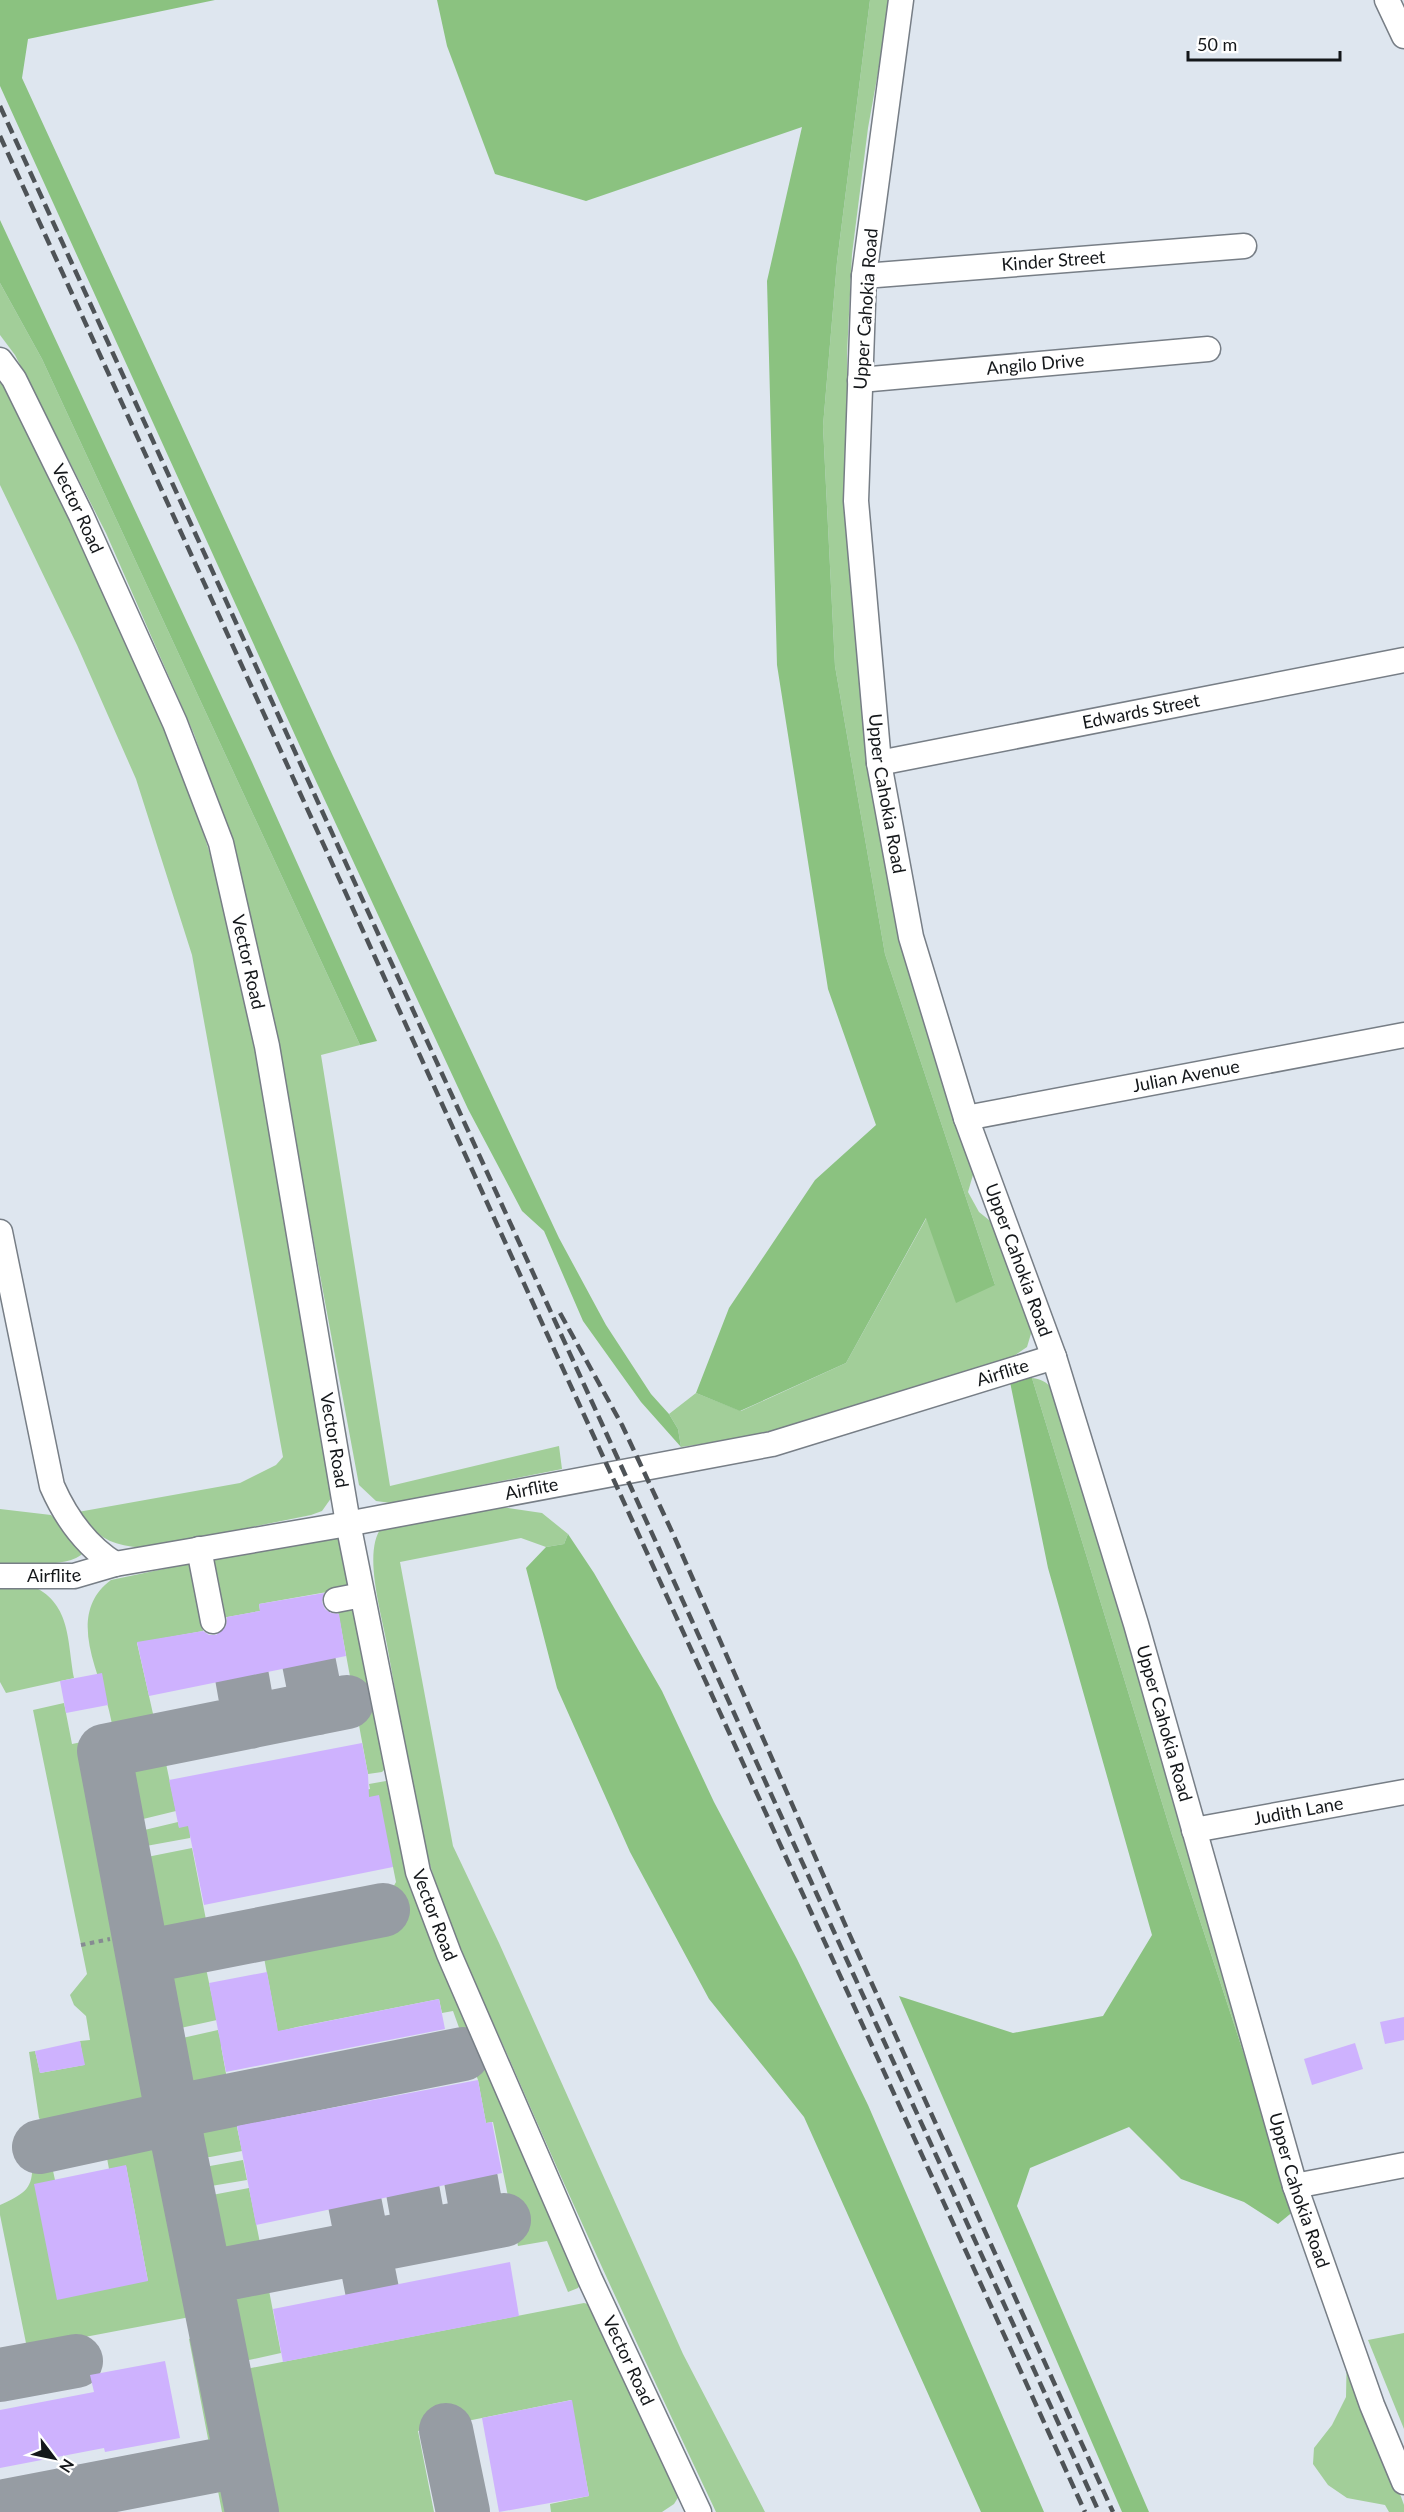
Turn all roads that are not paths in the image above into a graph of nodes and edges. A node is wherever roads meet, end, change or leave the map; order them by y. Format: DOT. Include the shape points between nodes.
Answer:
graph roads {
  1 [pos="901,0"];
  2 [pos="1388,0"];
  3 [pos="1404,36"];
  4 [pos="1244,246"];
  5 [pos="864,276"];
  6 [pos="1208,349"];
  7 [pos="0,360"];
  8 [pos="860,380"];
  9 [pos="1404,660"];
  10 [pos="879,763"];
  11 [pos="1404,1035"];
  12 [pos="966,1118"];
  13 [pos="0,1235"];
  14 [pos="1054,1357"];
  15 [pos="348,1523"];
  16 [pos="199,1549"];
  17 [pos="115,1564"];
  18 [pos="0,1576"];
  19 [pos="362,1595"];
  20 [pos="336,1600"];
  21 [pos="213,1621"];
  22 [pos="1404,1792"];
  23 [pos="1194,1830"];
  24 [pos="1404,2165"];
  25 [pos="1295,2186"];
  26 [pos="1404,2482"];
  27 [pos="699,2512"];
  1 -- 5 [label="street, Upper Cahokia Road"];
  2 -- 3 [label="street"];
  4 -- 5 [label="street, Kinder Street"];
  5 -- 8 [label="street, Upper Cahokia Road"];
  6 -- 8 [label="street, Angilo Drive"];
  7 -- 15 [label="street, Vector Road" via="14,379 85,525 175,723 221,843 267,1046"];
  8 -- 10 [label="street, Upper Cahokia Road" via="856,501"];
  9 -- 10 [label="street, Edwards Street"];
  10 -- 12 [label="street, Upper Cahokia Road" via="911,937"];
  11 -- 12 [label="street, Julian Avenue"];
  12 -- 14 [label="street, Upper Cahokia Road"];
  13 -- 17 [label="street" via="52,1486 64,1514"];
  14 -- 15 [label="street, Airflite" via="772,1444"];
  14 -- 23 [label="street, Upper Cahokia Road"];
  15 -- 16 [label="street, Airflite"];
  15 -- 19 [label="street, Vector Road"];
  16 -- 17 [label="street, Airflite"];
  16 -- 21 [label="street"];
  17 -- 18 [label="street, Airflite" via="74,1576"];
  19 -- 20 [label="street"];
  19 -- 27 [label="street, Vector Road" via="418,1872 590,2280"];
  22 -- 23 [label="street, Judith Lane"];
  23 -- 25 [label="street, Upper Cahokia Road"];
  24 -- 25 [label="street"];
  25 -- 26 [label="street, Upper Cahokia Road" via="1372,2405"];
}
